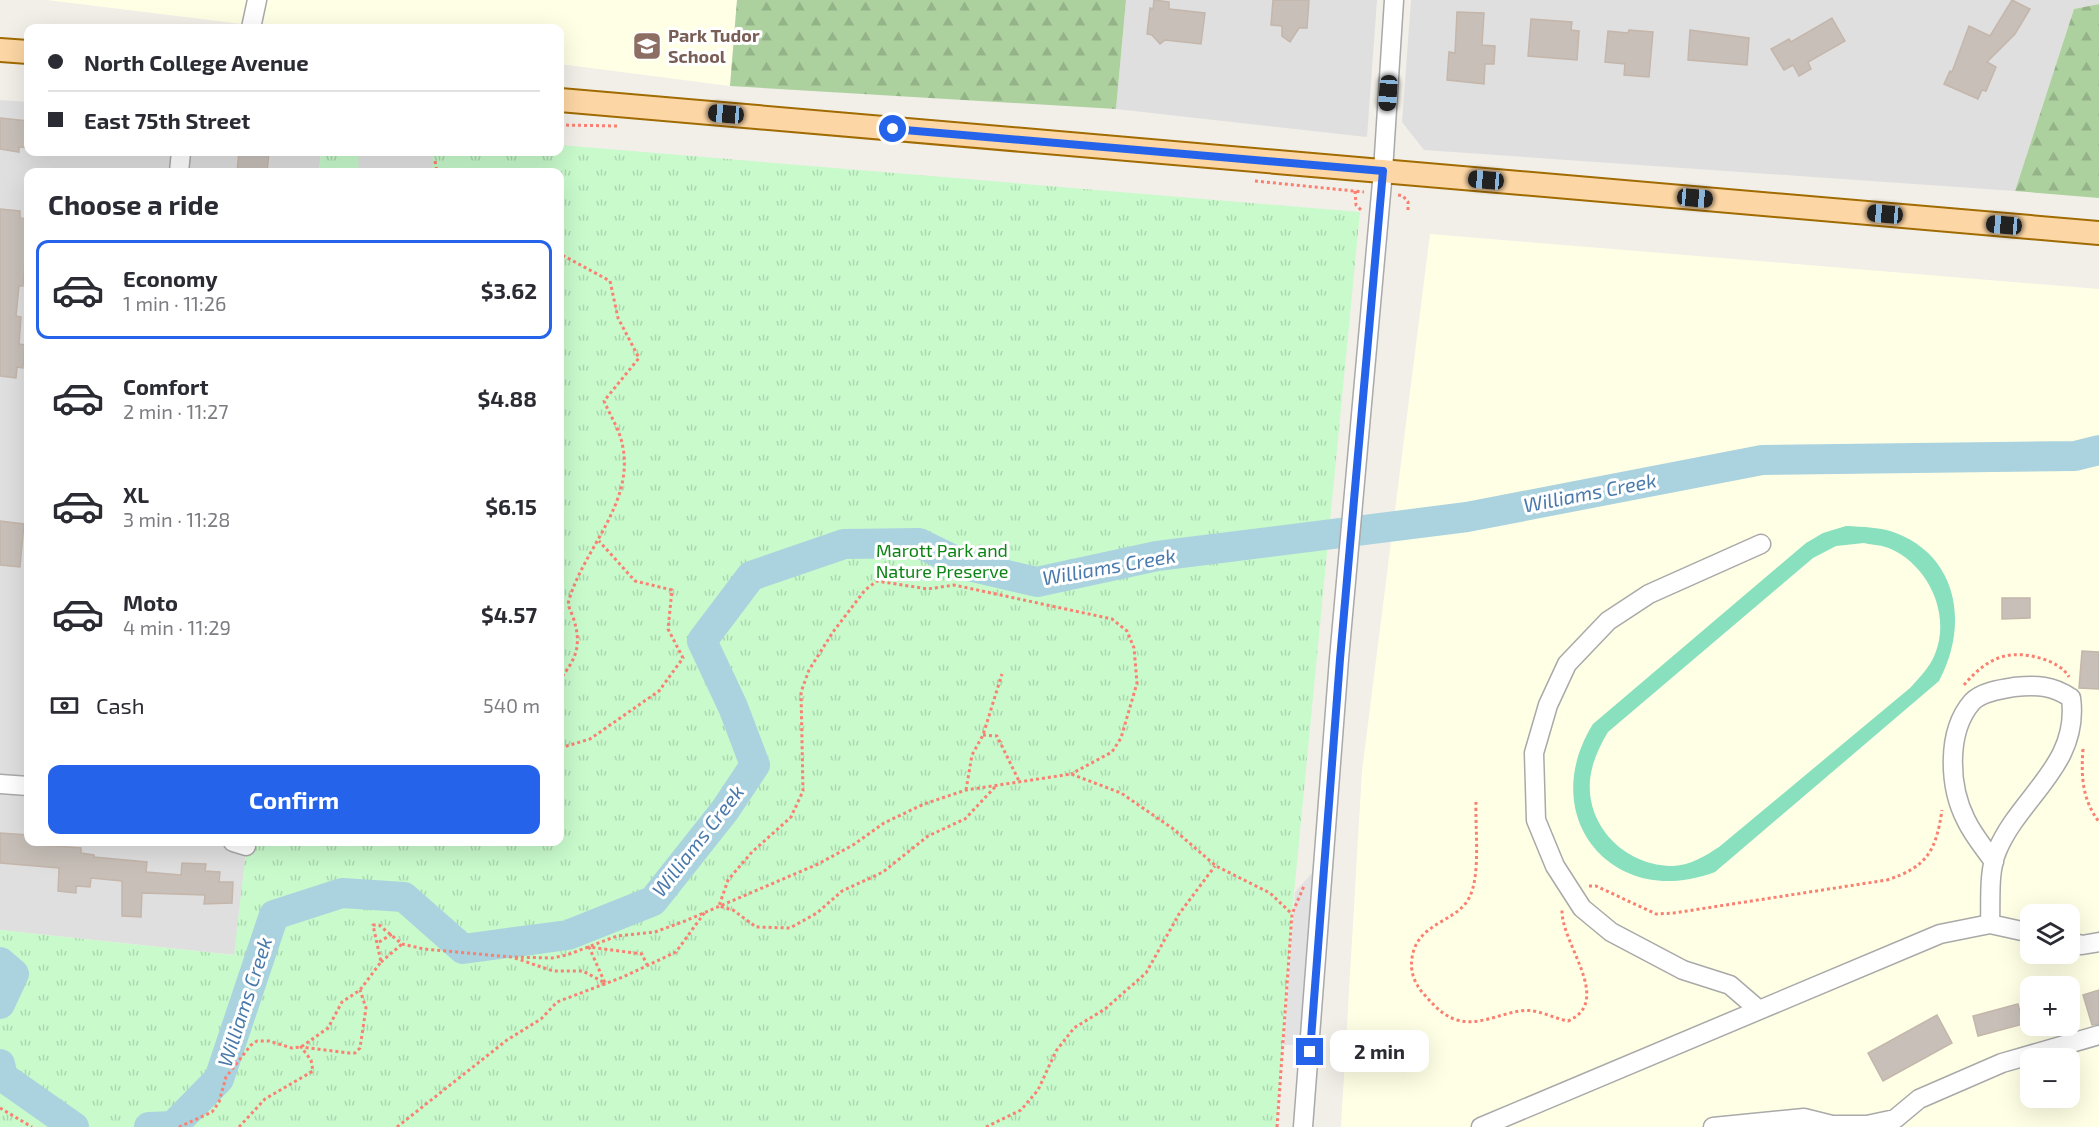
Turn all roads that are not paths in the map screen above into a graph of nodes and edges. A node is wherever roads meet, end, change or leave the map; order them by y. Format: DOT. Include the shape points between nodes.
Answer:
graph roads {
  1 [pos="257,0"];
  2 [pos="1394,0"];
  3 [pos="252,24"];
  4 [pos="0,50"];
  5 [pos="24,52"];
  6 [pos="564,100"];
  7 [pos="1383,171"];
  8 [pos="2099,233"];
  9 [pos="1761,544"];
  10 [pos="0,784"];
  11 [pos="24,786"];
  12 [pos="1994,862"];
  13 [pos="1990,924"];
  14 [pos="2020,931"];
  15 [pos="2099,942"];
  16 [pos="2080,944"];
  17 [pos="1759,1010"];
  18 [pos="2099,1035"];
  19 [pos="1303,1127"];
  20 [pos="1481,1127"];
  21 [pos="1713,1127"];
  1 -- 3 [label="street"];
  2 -- 7 [label="street"];
  4 -- 5 [label="main road"];
  6 -- 7 [label="main road"];
  7 -- 8 [label="main road"];
  7 -- 19 [label="street"];
  9 -- 17 [label="street" via="1649,594 1608,621 1567,664 1548,705 1534,753 1536,820 1555,866 1582,908 1611,932 1683,970 1730,986"];
  10 -- 11 [label="street"];
  12 -- 12 [label="street" via="2010,827 2054,769 2070,738 2071,698 2056,688 1998,689 1973,701 1960,722 1953,784 1966,820"];
  12 -- 13 [label="street"];
  13 -- 14 [label="street"];
  13 -- 17 [label="street" via="1940,934"];
  15 -- 16 [label="street"];
  17 -- 20 [label="street"];
  18 -- 21 [label="street" via="2002,1063 1919,1099 1896,1119 1867,1125 1832,1125 1804,1118"];
}
